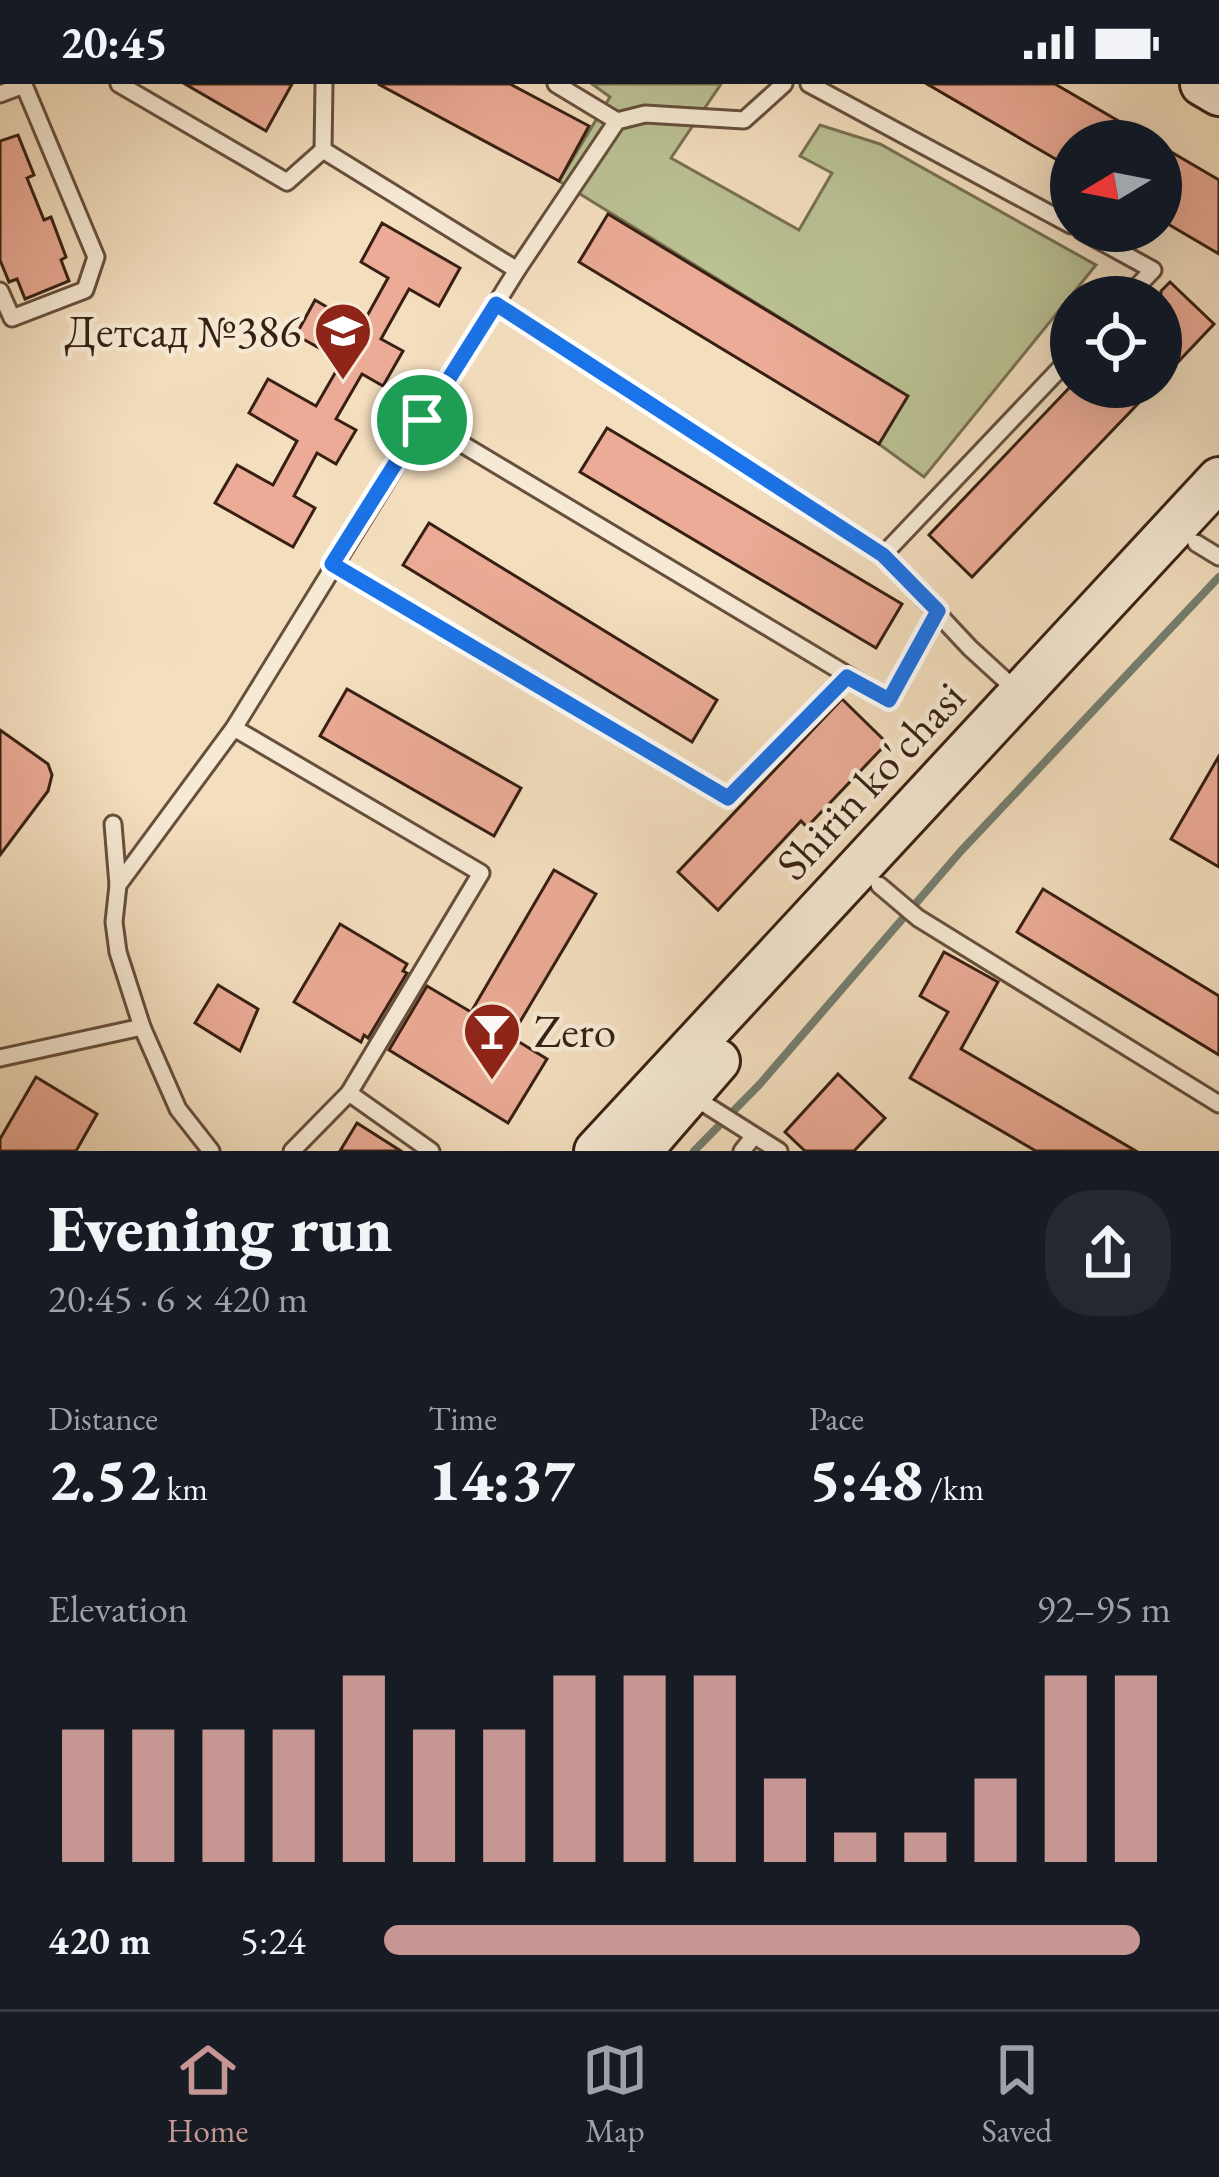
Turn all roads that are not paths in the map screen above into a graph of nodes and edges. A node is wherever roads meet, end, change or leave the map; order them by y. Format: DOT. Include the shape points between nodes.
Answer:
graph roads {
  1 [pos="119,84"];
  2 [pos="324,84"];
  3 [pos="556,84"];
  4 [pos="784,84"];
  5 [pos="809,84"];
  6 [pos="1202,84"];
  7 [pos="0,94"];
  8 [pos="1219,94"];
  9 [pos="617,122"];
  10 [pos="322,150"];
  11 [pos="1050,214"];
  12 [pos="1122,252"];
  13 [pos="517,271"];
  14 [pos="1147,276"];
  15 [pos="0,291"];
  16 [pos="496,304"];
  17 [pos="1050,378"];
  18 [pos="422,420"];
  19 [pos="1219,478"];
  20 [pos="1211,539"];
  21 [pos="883,555"];
  22 [pos="332,564"];
  23 [pos="938,611"];
  24 [pos="847,677"];
  25 [pos="1020,693"];
  26 [pos="234,728"];
  27 [pos="113,824"];
  28 [pos="118,885"];
  29 [pos="890,894"];
  30 [pos="142,1027"];
  31 [pos="0,1058"];
  32 [pos="678,1084"];
  33 [pos="349,1093"];
  34 [pos="1219,1104"];
  35 [pos="754,1136"];
  36 [pos="208,1150"];
  37 [pos="292,1151"];
  38 [pos="431,1151"];
  39 [pos="596,1151"];
  40 [pos="640,1151"];
  41 [pos="742,1151"];
  42 [pos="779,1151"];
  1 -- 10 [label="lane" via="287,182"];
  2 -- 10 [label="lane"];
  3 -- 9 [label="lane"];
  4 -- 9 [label="lane" via="744,120 645,114"];
  5 -- 11 [label="lane"];
  6 -- 8 [label="main road"];
  7 -- 15 [label="lane" via="24,85 96,257 86,290 11,318"];
  9 -- 13 [label="lane"];
  10 -- 13 [label="lane"];
  12 -- 14 [label="lane" via="1154,269"];
  13 -- 16 [label="lane"];
  16 -- 18 [label="lane"];
  16 -- 21 [label="lane"];
  17 -- 21 [label="lane"];
  18 -- 22 [label="lane"];
  18 -- 24 [label="lane"];
  19 -- 25 [label="main road, Shirin ko'chasi"];
  20 -- 29 [label="main road, Shirin ko'chasi"];
  21 -- 23 [label="lane"];
  22 -- 24 [label="lane" via="728,798"];
  22 -- 26 [label="lane"];
  23 -- 24 [label="lane" via="889,700"];
  23 -- 25 [label="lane"];
  25 -- 32 [label="main road, Shirin ko'chasi"];
  26 -- 28 [label="lane"];
  26 -- 33 [label="lane" via="481,873"];
  27 -- 28 [label="lane"];
  28 -- 30 [label="lane" via="118,952"];
  29 -- 32 [label="main road, Shirin ko'chasi"];
  29 -- 34 [label="lane"];
  30 -- 31 [label="lane"];
  30 -- 36 [label="lane" via="178,1109"];
  32 -- 35 [label="lane"];
  32 -- 39 [label="main road, Shirin ko'chasi"];
  32 -- 40 [label="main road, Shirin ko'chasi"];
  33 -- 37 [label="lane"];
  33 -- 38 [label="lane"];
  35 -- 41 [label="lane"];
  35 -- 42 [label="lane"];
}
